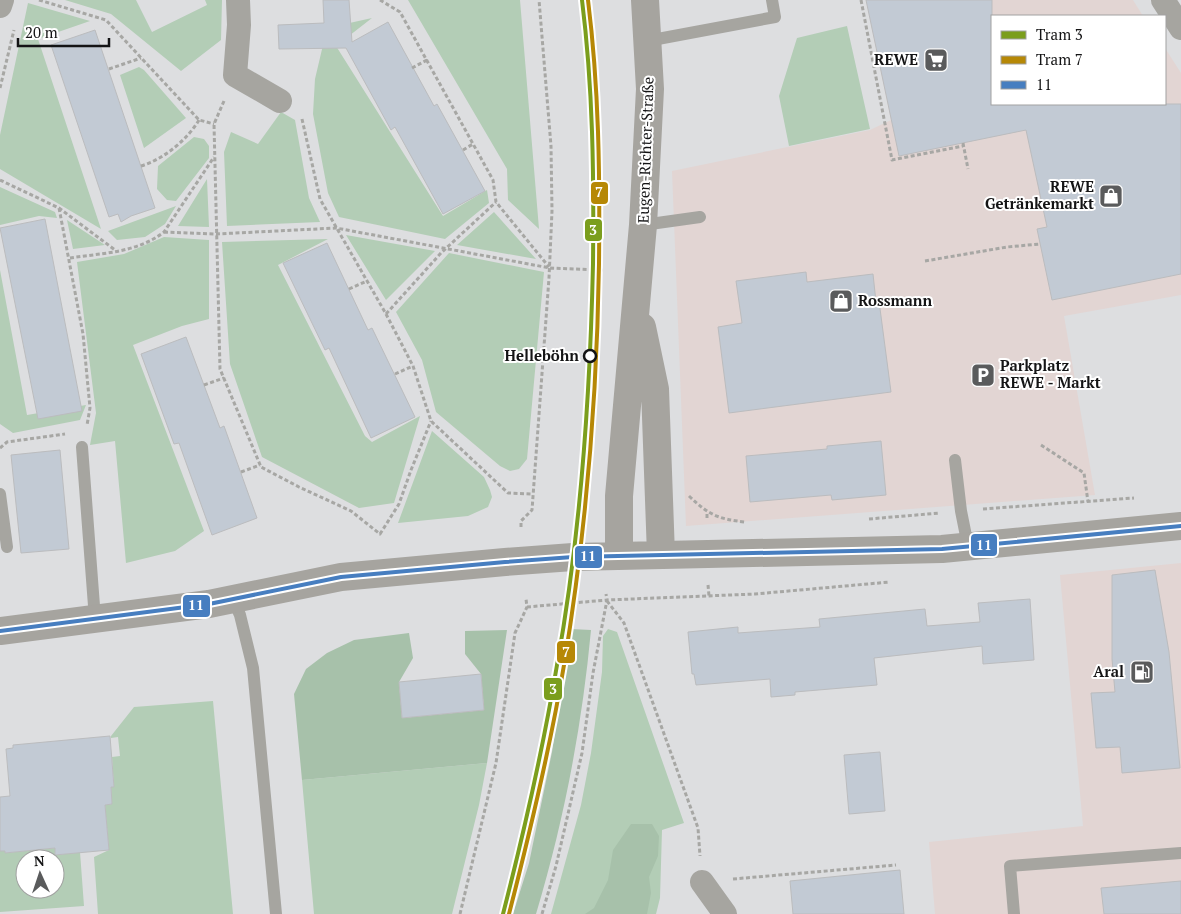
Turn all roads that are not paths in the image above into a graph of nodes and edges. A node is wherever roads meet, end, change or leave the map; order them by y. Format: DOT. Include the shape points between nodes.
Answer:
graph roads {
  1 [pos="2,0"];
  2 [pos="238,0"];
  3 [pos="645,0"];
  4 [pos="772,0"];
  5 [pos="1163,0"];
  6 [pos="0,6"];
  7 [pos="1181,28"];
  8 [pos="647,41"];
  9 [pos="280,101"];
  10 [pos="700,218"];
  11 [pos="643,225"];
  12 [pos="637,301"];
  13 [pos="82,447"];
  14 [pos="955,460"];
  15 [pos="0,494"];
  16 [pos="1181,526"];
  17 [pos="968,546"];
  18 [pos="6,547"];
  19 [pos="662,555"];
  20 [pos="619,556"];
  21 [pos="233,599"];
  22 [pos="95,619"];
  23 [pos="0,631"];
  24 [pos="1181,853"];
  25 [pos="702,882"];
  26 [pos="276,914"];
  27 [pos="724,914"];
  28 [pos="1014,914"];
  1 -- 6 [label="street"];
  2 -- 9 [label="street" via="236,75"];
  3 -- 8 [label="main road, Eugen-Richter-Straße"];
  4 -- 8 [label="lane" via="775,17"];
  5 -- 7 [label="street"];
  8 -- 11 [label="main road, Eugen-Richter-Straße" via="650,89"];
  10 -- 11 [label="lane"];
  11 -- 12 [label="main road, Eugen-Richter-Straße"];
  12 -- 19 [label="main road, Eugen-Richter-Straße" via="655,389"];
  12 -- 20 [label="main road, Eugen-Richter-Straße" via="619,496"];
  13 -- 22 [label="lane"];
  14 -- 17 [label="lane"];
  15 -- 18 [label="lane"];
  16 -- 17 [label="main road"];
  17 -- 19 [label="main road"];
  19 -- 20 [label="main road"];
  20 -- 21 [label="main road" via="341,576"];
  21 -- 22 [label="main road"];
  21 -- 26 [label="lane" via="253,668"];
  22 -- 23 [label="main road"];
  24 -- 28 [label="lane" via="1010,866"];
  25 -- 27 [label="street"];
}
